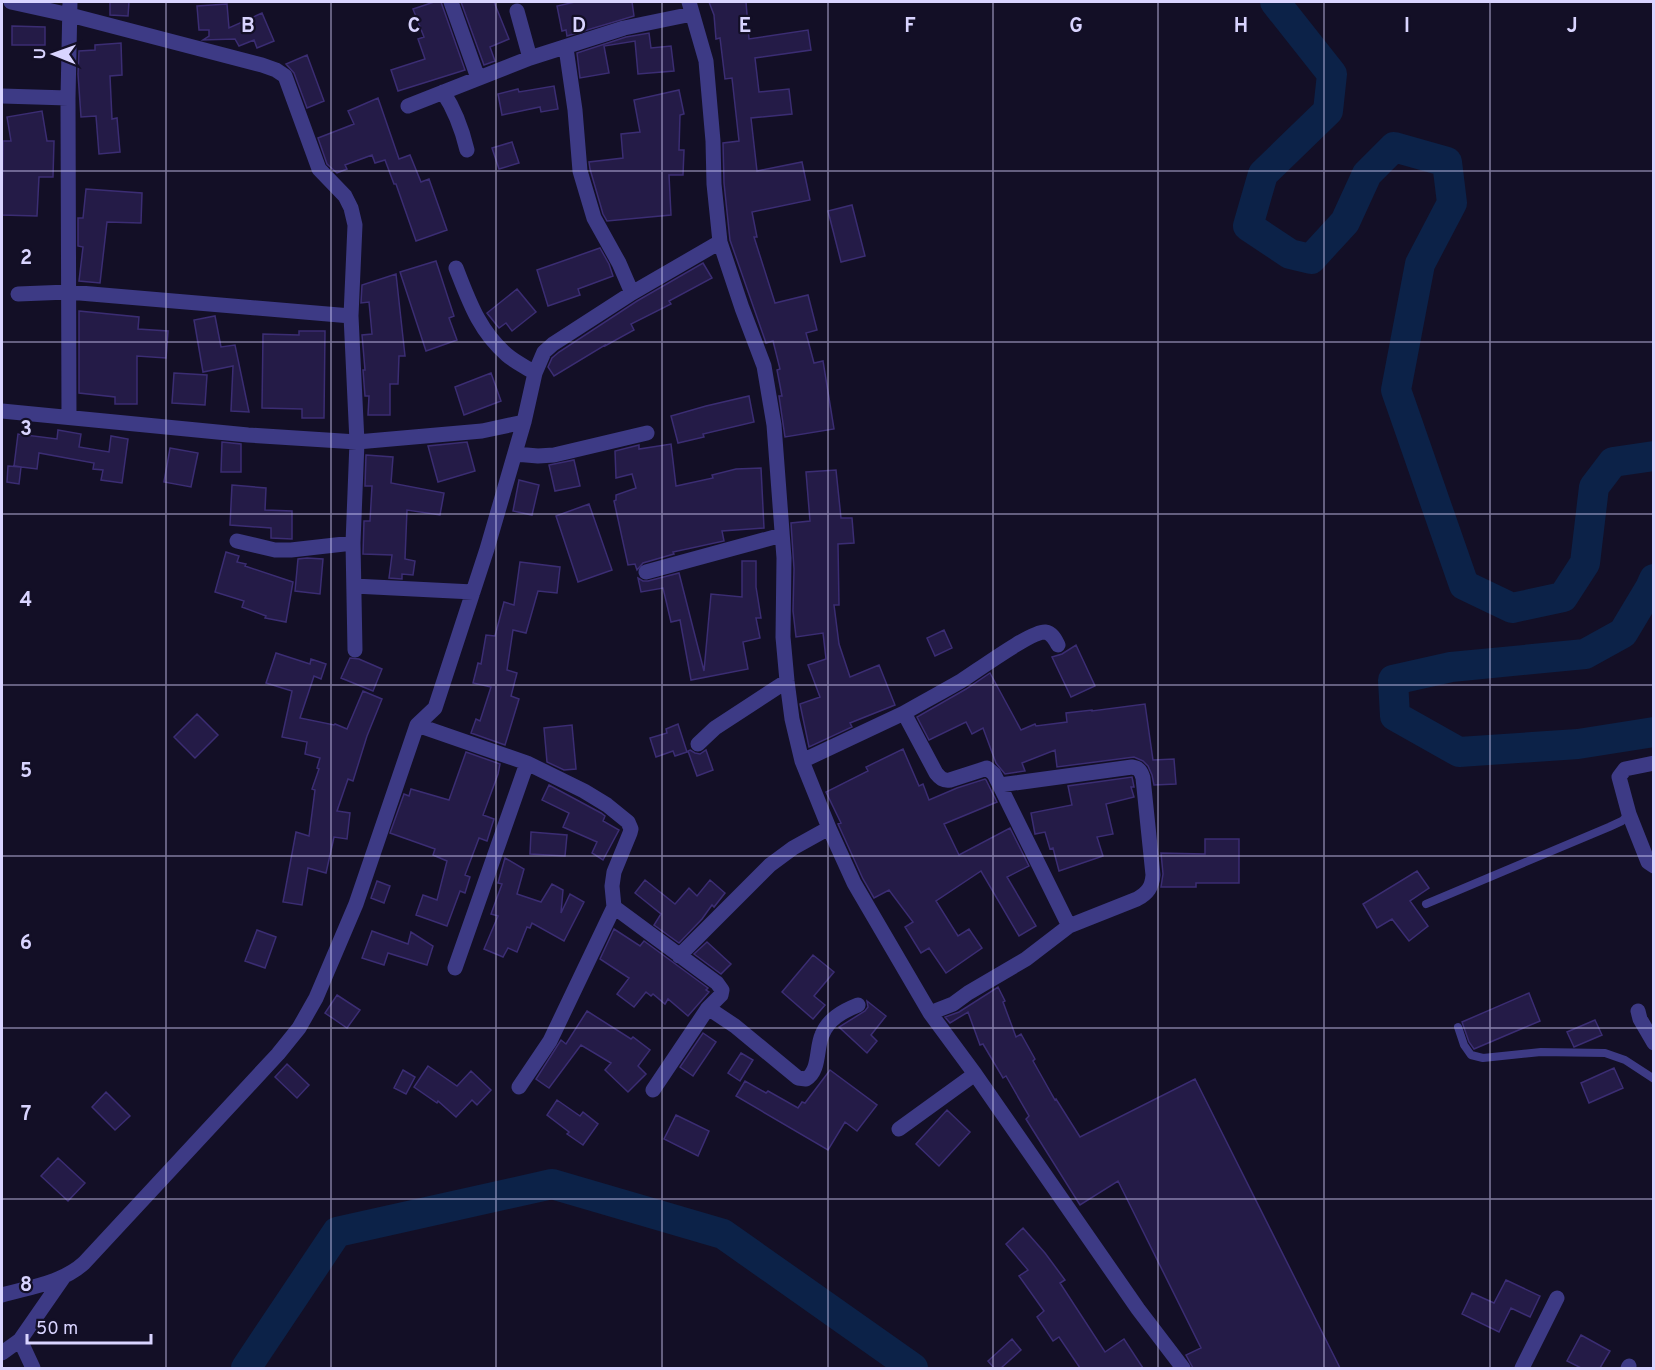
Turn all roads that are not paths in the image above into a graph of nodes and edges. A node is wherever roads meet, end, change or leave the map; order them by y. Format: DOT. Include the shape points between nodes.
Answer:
graph roads {
  1 [pos="11,2"];
  2 [pos="452,2"];
  3 [pos="70,8"];
  4 [pos="690,8"];
  5 [pos="517,11"];
  6 [pos="566,48"];
  7 [pos="530,58"];
  8 [pos="478,78"];
  9 [pos="443,92"];
  10 [pos="2,96"];
  11 [pos="68,98"];
  12 [pos="408,106"];
  13 [pos="467,150"];
  14 [pos="720,243"];
  15 [pos="456,268"];
  16 [pos="68,292"];
  17 [pos="632,293"];
  18 [pos="18,294"];
  19 [pos="351,316"];
  20 [pos="535,373"];
  21 [pos="2,411"];
  22 [pos="69,417"];
  23 [pos="524,422"];
  24 [pos="647,433"];
  25 [pos="357,442"];
  26 [pos="515,454"];
  27 [pos="782,535"];
  28 [pos="237,541"];
  29 [pos="353,543"];
  30 [pos="646,572"];
  31 [pos="354,586"];
  32 [pos="473,592"];
  33 [pos="1058,645"];
  34 [pos="355,650"];
  35 [pos="787,681"];
  36 [pos="904,712"];
  37 [pos="417,725"];
  38 [pos="698,744"];
  39 [pos="802,761"];
  40 [pos="527,763"];
  41 [pos="1653,763"];
  42 [pos="1000,785"];
  43 [pos="1629,814"];
  44 [pos="829,828"];
  45 [pos="1653,866"];
  46 [pos="1426,904"];
  47 [pos="614,907"];
  48 [pos="1069,926"];
  49 [pos="679,956"];
  50 [pos="455,968"];
  51 [pos="858,1005"];
  52 [pos="708,1008"];
  53 [pos="1638,1011"];
  54 [pos="930,1013"];
  55 [pos="1458,1027"];
  56 [pos="1653,1043"];
  57 [pos="975,1074"];
  58 [pos="1653,1079"];
  59 [pos="519,1088"];
  60 [pos="653,1090"];
  61 [pos="899,1129"];
  62 [pos="63,1278"];
  63 [pos="2,1295"];
  64 [pos="1557,1298"];
  65 [pos="20,1340"];
  66 [pos="2,1353"];
  67 [pos="33,1368"];
  68 [pos="1183,1368"];
  69 [pos="1522,1368"];
  1 -- 3 [label="street"];
  2 -- 8 [label="street"];
  3 -- 11 [label="street"];
  3 -- 19 [label="street" via="262,65 285,76 319,169 351,208 355,225"];
  4 -- 6 [label="street"];
  4 -- 14 [label="street" via="706,61"];
  5 -- 7 [label="street"];
  6 -- 7 [label="street"];
  6 -- 17 [label="street" via="580,171 594,218"];
  7 -- 8 [label="street"];
  8 -- 9 [label="street"];
  9 -- 12 [label="street"];
  9 -- 13 [label="street" via="453,107"];
  10 -- 11 [label="street"];
  11 -- 16 [label="street"];
  14 -- 17 [label="street"];
  14 -- 27 [label="street" via="764,366 774,424"];
  15 -- 20 [label="street" via="485,332 508,356"];
  16 -- 18 [label="street"];
  16 -- 19 [label="street"];
  16 -- 22 [label="street"];
  17 -- 20 [label="street" via="553,344 544,352"];
  19 -- 25 [label="street"];
  20 -- 23 [label="street"];
  21 -- 22 [label="street"];
  22 -- 25 [label="street"];
  23 -- 25 [label="street" via="483,431"];
  23 -- 26 [label="street"];
  24 -- 26 [label="street" via="554,455"];
  25 -- 29 [label="street"];
  26 -- 32 [label="street"];
  27 -- 30 [label="street"];
  27 -- 35 [label="street"];
  28 -- 29 [label="street" via="275,550"];
  29 -- 31 [label="street"];
  31 -- 32 [label="street"];
  31 -- 34 [label="street"];
  32 -- 37 [label="street" via="435,708"];
  33 -- 36 [label="street" via="1052,635 1038,633"];
  35 -- 38 [label="street" via="715,728"];
  35 -- 39 [label="street"];
  36 -- 39 [label="street"];
  36 -- 42 [label="street" via="940,778 950,780 987,768"];
  37 -- 40 [label="street"];
  37 -- 62 [label="street" via="356,904 299,1028 84,1263"];
  39 -- 44 [label="street"];
  40 -- 47 [label="street" via="607,805 628,822 630,833 614,872"];
  40 -- 50 [label="street"];
  41 -- 43 [label="street" via="1625,769 1619,777"];
  42 -- 48 [label="street"];
  42 -- 48 [label="street" via="1132,767 1141,772 1152,887 1137,899"];
  43 -- 45 [label="street"];
  43 -- 46 [label="lane" via="1609,827"];
  44 -- 49 [label="street" via="770,865"];
  44 -- 54 [label="street" via="854,883"];
  47 -- 49 [label="street"];
  47 -- 59 [label="street" via="550,1041"];
  48 -- 54 [label="street" via="1026,959 953,1005"];
  49 -- 52 [label="street" via="722,990"];
  51 -- 52 [label="street" via="828,1025 821,1035 813,1073 806,1079 798,1078"];
  52 -- 60 [label="street"];
  53 -- 56 [label="street"];
  54 -- 57 [label="street"];
  55 -- 58 [label="lane" via="1472,1055 1483,1058 1541,1052 1605,1053 1625,1060"];
  57 -- 61 [label="street"];
  57 -- 68 [label="street"];
  62 -- 63 [label="street"];
  62 -- 65 [label="street"];
  64 -- 69 [label="street"];
  65 -- 66 [label="street"];
  65 -- 67 [label="street"];
}
